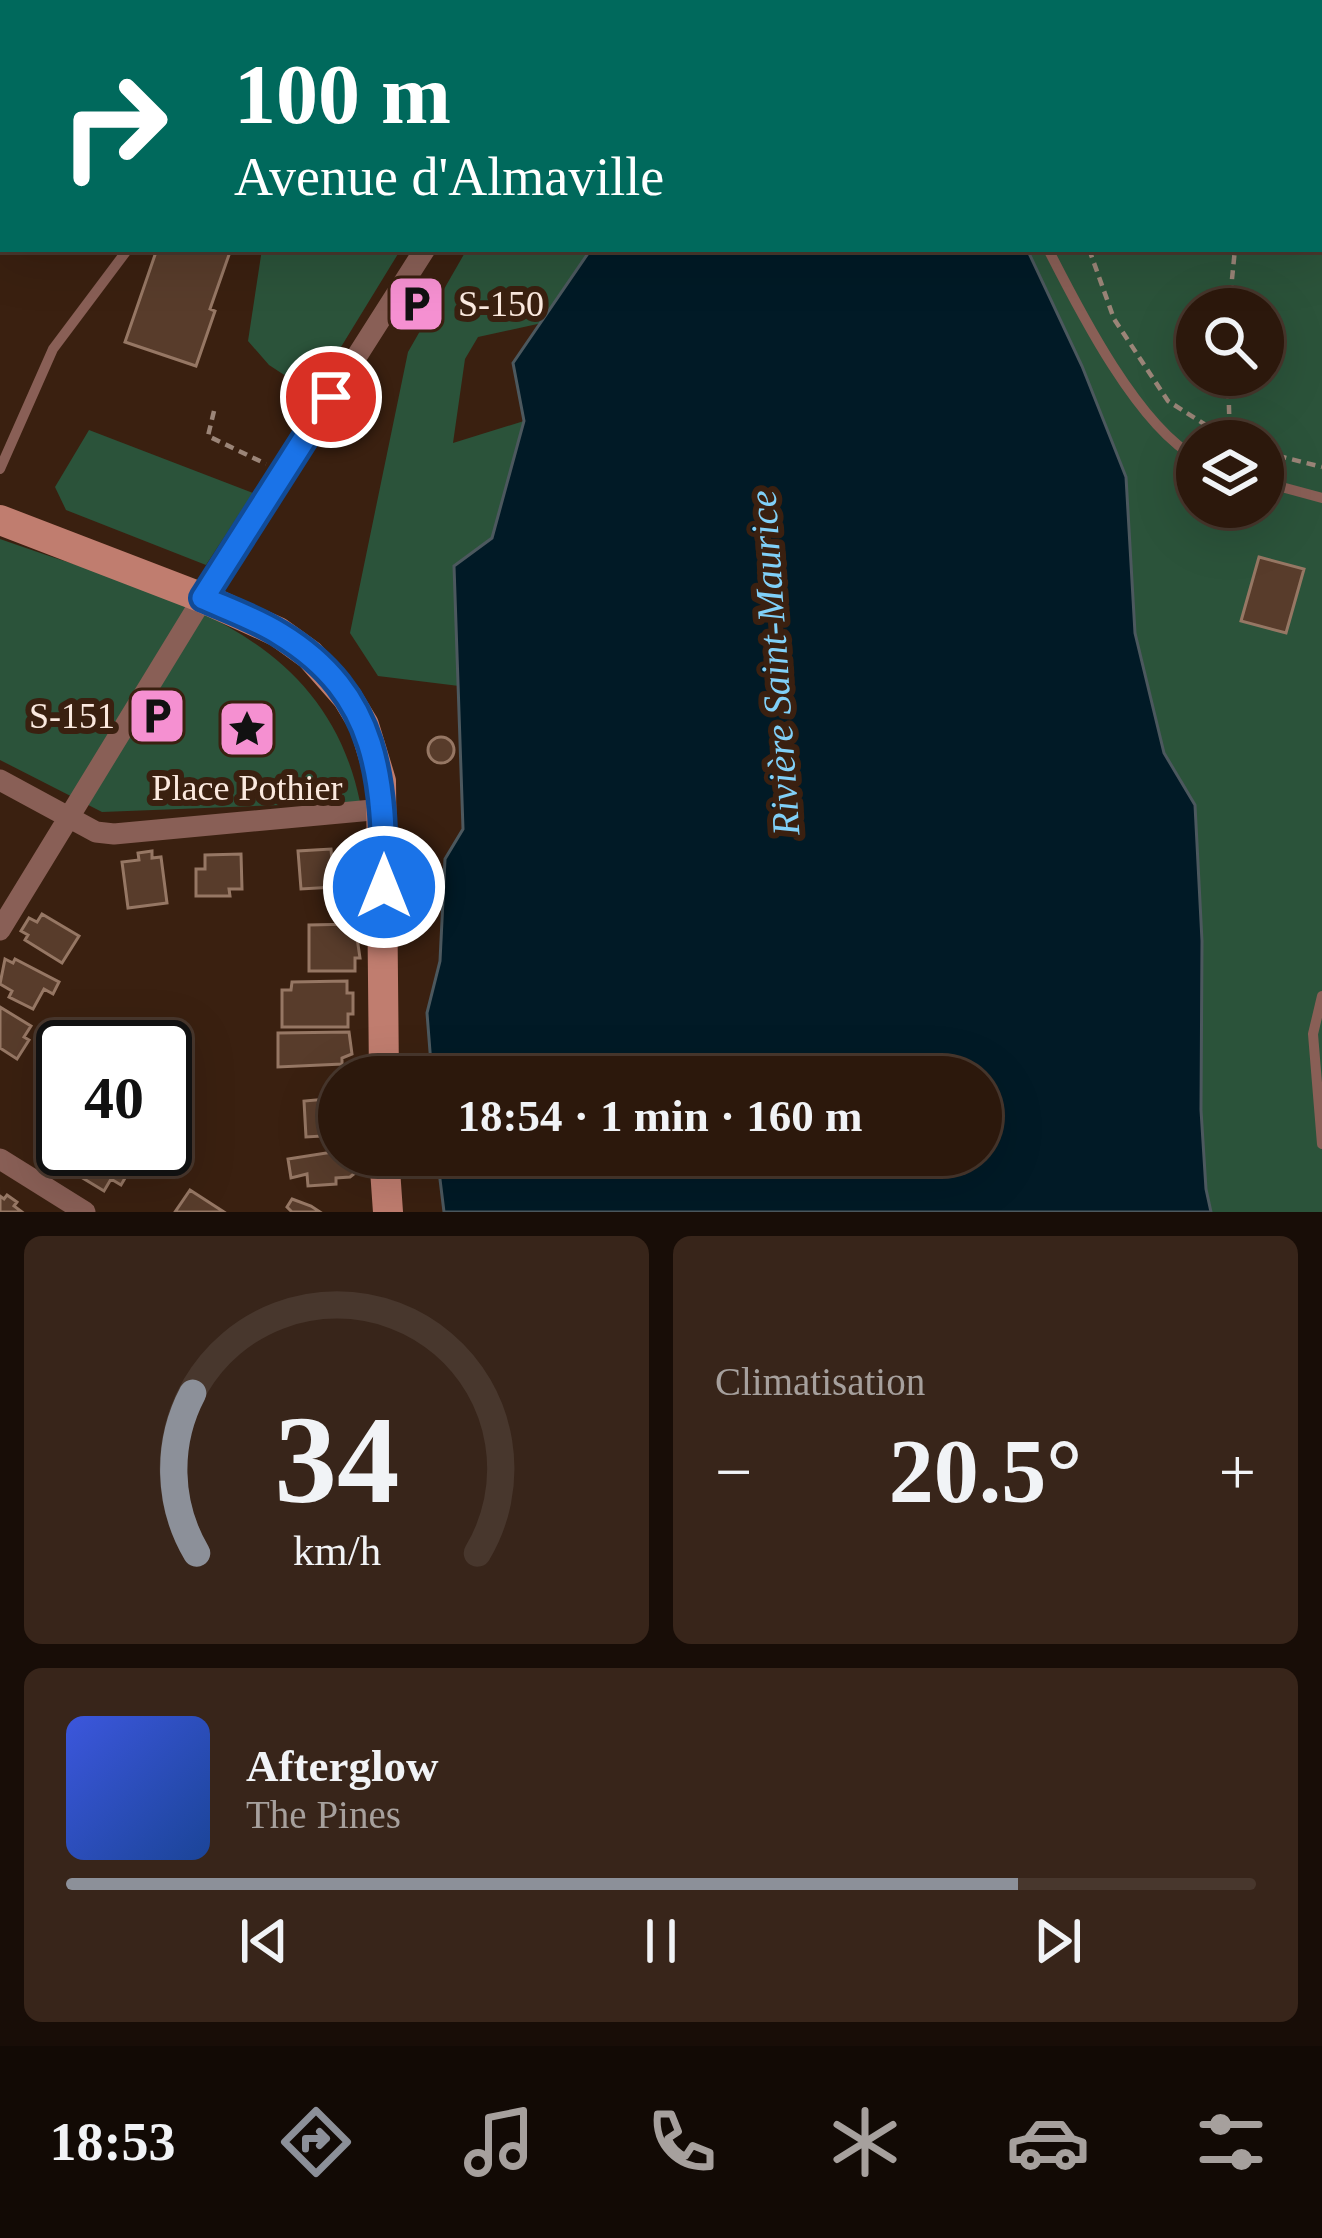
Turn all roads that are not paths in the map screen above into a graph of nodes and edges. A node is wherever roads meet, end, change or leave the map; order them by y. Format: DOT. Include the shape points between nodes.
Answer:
graph roads {
  1 [pos="126,252"];
  2 [pos="423,252"];
  3 [pos="1050,252"];
  4 [pos="1176,440"];
  5 [pos="0,470"];
  6 [pos="1284,488"];
  7 [pos="1322,498"];
  8 [pos="0,520"];
  9 [pos="203,598"];
  10 [pos="0,781"];
  11 [pos="383,809"];
  12 [pos="70,817"];
  13 [pos="0,930"];
  14 [pos="1322,996"];
  15 [pos="384,1056"];
  16 [pos="1322,1144"];
  17 [pos="0,1159"];
  18 [pos="385,1176"];
  19 [pos="85,1212"];
  20 [pos="388,1212"];
  1 -- 5 [label="lane" via="53,349"];
  2 -- 9 [label="street"];
  3 -- 4 [label="lane" via="1090,332"];
  6 -- 7 [label="lane"];
  8 -- 9 [label="street"];
  9 -- 11 [label="street" via="278,632 329,673 375,752"];
  9 -- 12 [label="street"];
  10 -- 12 [label="street"];
  11 -- 12 [label="street" via="114,834"];
  11 -- 15 [label="street"];
  12 -- 13 [label="street"];
  14 -- 16 [label="lane" via="1313,1034"];
  17 -- 19 [label="street"];
  18 -- 20 [label="street"];
}
